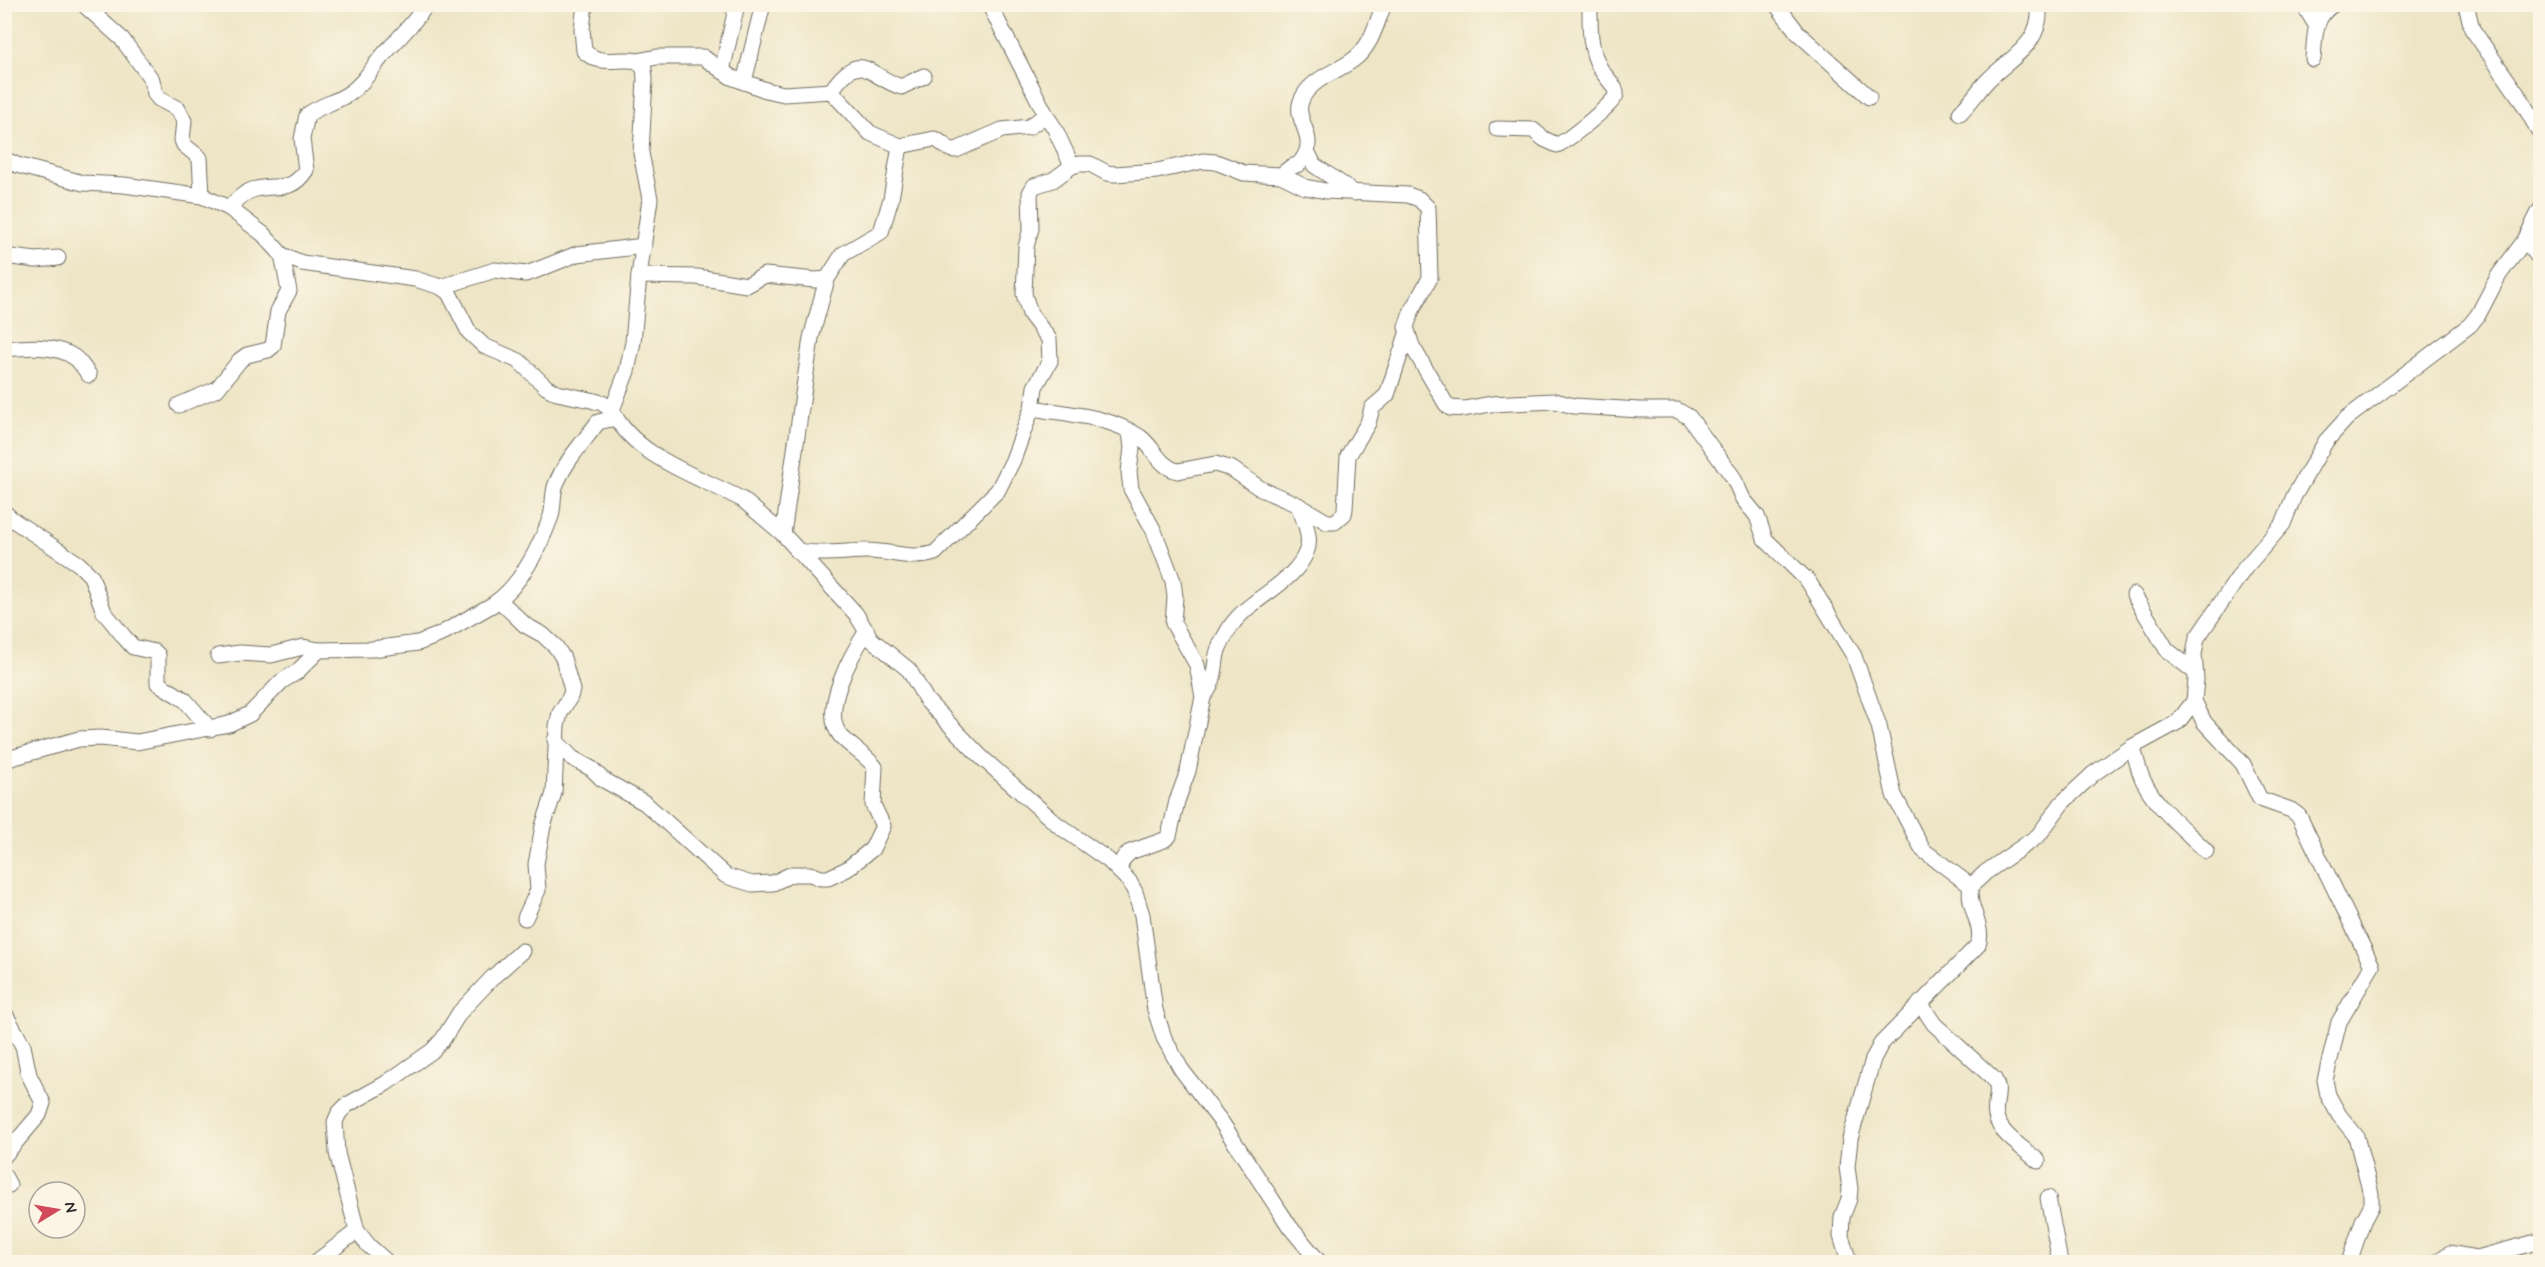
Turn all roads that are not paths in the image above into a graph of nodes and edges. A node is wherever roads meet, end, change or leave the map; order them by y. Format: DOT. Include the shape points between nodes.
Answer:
graph roads {
  1 [pos="82,4"];
  2 [pos="585,4"];
  3 [pos="737,4"];
  4 [pos="763,4"];
  5 [pos="989,4"];
  6 [pos="1384,4"];
  7 [pos="1590,4"];
  8 [pos="1776,4"];
  9 [pos="2039,4"];
  10 [pos="2303,4"];
  11 [pos="2334,4"];
  12 [pos="2466,4"];
  13 [pos="426,5"];
  14 [pos="2316,25"];
  15 [pos="2313,59"];
  16 [pos="638,61"];
  17 [pos="722,71"];
  18 [pos="924,76"];
  19 [pos="744,82"];
  20 [pos="831,91"];
  21 [pos="1869,98"];
  22 [pos="1960,113"];
  23 [pos="1046,115"];
  24 [pos="1497,129"];
  25 [pos="2541,133"];
  26 [pos="900,146"];
  27 [pos="1307,151"];
  28 [pos="4,159"];
  29 [pos="1072,166"];
  30 [pos="1281,175"];
  31 [pos="1354,193"];
  32 [pos="202,196"];
  33 [pos="229,208"];
  34 [pos="2541,210"];
  35 [pos="2525,240"];
  36 [pos="644,246"];
  37 [pos="282,255"];
  38 [pos="4,256"];
  39 [pos="58,258"];
  40 [pos="2541,259"];
  41 [pos="639,276"];
  42 [pos="827,279"];
  43 [pos="441,287"];
  44 [pos="1407,334"];
  45 [pos="4,349"];
  46 [pos="89,375"];
  47 [pos="179,405"];
  48 [pos="1032,408"];
  49 [pos="614,414"];
  50 [pos="1130,433"];
  51 [pos="1298,505"];
  52 [pos="4,512"];
  53 [pos="783,534"];
  54 [pos="797,551"];
  55 [pos="2134,595"];
  56 [pos="499,600"];
  57 [pos="867,632"];
  58 [pos="318,650"];
  59 [pos="218,656"];
  60 [pos="2195,672"];
  61 [pos="1203,697"];
  62 [pos="2194,701"];
  63 [pos="210,729"];
  64 [pos="555,740"];
  65 [pos="2132,747"];
  66 [pos="4,760"];
  67 [pos="2206,851"];
  68 [pos="1119,870"];
  69 [pos="1971,886"];
  70 [pos="525,918"];
  71 [pos="522,951"];
  72 [pos="1920,1002"];
  73 [pos="4,1012"];
  74 [pos="4,1156"];
  75 [pos="2038,1161"];
  76 [pos="2048,1198"];
  77 [pos="357,1231"];
  78 [pos="2541,1240"];
  79 [pos="316,1263"];
  80 [pos="387,1263"];
  81 [pos="1319,1263"];
  82 [pos="1849,1263"];
  83 [pos="2060,1263"];
  84 [pos="2349,1263"];
  85 [pos="2438,1263"];
  1 -- 32 [label="street" via="122,39 152,80 159,99 178,109 184,121 184,145 199,154 201,161"];
  2 -- 16 [label="street" via="584,51 601,61"];
  3 -- 17 [label="street"];
  4 -- 19 [label="street"];
  5 -- 23 [label="street"];
  6 -- 27 [label="street" via="1365,48 1306,91 1299,114 1310,140"];
  7 -- 24 [label="street" via="1592,46 1598,64 1614,87 1613,103 1557,145 1533,130"];
  8 -- 21 [label="street" via="1798,33"];
  9 -- 22 [label="street" via="2036,33 2028,47 1988,81"];
  10 -- 14 [label="street"];
  11 -- 14 [label="street" via="2322,13"];
  12 -- 25 [label="street" via="2472,29"];
  13 -- 33 [label="street" via="361,84 307,115 302,139 306,170 298,181 250,191"];
  14 -- 15 [label="street"];
  16 -- 17 [label="street" via="693,56 712,61"];
  16 -- 36 [label="street" via="645,79 641,153 650,199"];
  17 -- 19 [label="street"];
  18 -- 20 [label="street" via="901,87 871,70 851,69 844,72"];
  19 -- 20 [label="street" via="784,94"];
  20 -- 26 [label="street" via="870,133"];
  23 -- 26 [label="street" via="1029,127 1002,130 956,150 934,139"];
  23 -- 29 [label="street"];
  26 -- 42 [label="street" via="881,232 843,254"];
  27 -- 30 [label="street" via="1299,165"];
  27 -- 31 [label="street" via="1314,165"];
  28 -- 32 [label="street" via="83,183"];
  29 -- 30 [label="street" via="1090,164 1115,174 1157,171 1203,161 1244,173"];
  29 -- 48 [label="street" via="1053,180 1034,186 1030,193 1031,228 1024,294 1030,314 1051,346 1050,361 1035,387"];
  30 -- 31 [label="street" via="1305,187"];
  31 -- 44 [label="street" via="1408,195 1428,208 1430,278 1408,319"];
  32 -- 33 [label="street"];
  33 -- 37 [label="street"];
  34 -- 35 [label="street"];
  35 -- 40 [label="street"];
  35 -- 60 [label="street" via="2470,325 2347,418 2326,441 2294,496 2283,524 2204,624 2195,644"];
  36 -- 41 [label="street"];
  36 -- 43 [label="street" via="577,254 525,274 495,270"];
  37 -- 43 [label="street" via="318,267 415,279"];
  37 -- 47 [label="street" via="289,291 278,311 273,346 247,354 217,389"];
  38 -- 39 [label="street"];
  41 -- 42 [label="street" via="697,277 747,285 765,275"];
  41 -- 49 [label="street" via="633,342"];
  42 -- 53 [label="street" via="811,338"];
  43 -- 49 [label="street" via="449,293 469,332 484,346 519,362 557,393 591,400"];
  44 -- 51 [label="street" via="1387,395 1372,408 1368,423 1348,456 1344,514 1330,523"];
  44 -- 69 [label="street" via="1450,408 1555,401 1574,406 1677,410 1689,417 1733,477 1743,499 1757,516 1764,538 1808,581 1854,656 1879,726 1894,795 1917,839 1928,854"];
  45 -- 46 [label="street" via="48,348 63,352 74,357"];
  48 -- 50 [label="street" via="1104,421"];
  48 -- 54 [label="street" via="998,490 935,553 918,556 865,551 819,555"];
  49 -- 53 [label="street" via="646,449 743,500"];
  49 -- 56 [label="street" via="598,422 566,464 554,487 552,513 542,539"];
  50 -- 51 [label="street" via="1140,437 1173,470 1215,464 1232,469 1261,489"];
  50 -- 61 [label="street" via="1131,489 1154,531 1173,580 1173,623 1197,665"];
  51 -- 61 [label="street" via="1307,533 1307,549 1282,582 1238,615 1217,653 1215,677"];
  52 -- 63 [label="street" via="91,576 104,612 125,638 133,647 158,655 158,683 185,700"];
  53 -- 54 [label="street"];
  54 -- 57 [label="street" via="856,614"];
  55 -- 60 [label="street" via="2168,650"];
  56 -- 58 [label="street" via="418,643"];
  56 -- 64 [label="street" via="525,625 543,635 563,658 572,690 560,713"];
  57 -- 64 [label="street" via="854,652 833,715 841,736 875,767 873,805 883,826 872,849 828,878 792,874 764,885 726,876 645,803 602,779"];
  57 -- 68 [label="street" via="909,670 927,701 980,756 1058,825"];
  58 -- 59 [label="street" via="303,647 271,655"];
  58 -- 63 [label="street" via="250,714"];
  60 -- 62 [label="street"];
  61 -- 68 [label="street" via="1188,771 1169,836 1130,852"];
  62 -- 65 [label="street" via="2178,722"];
  62 -- 84 [label="street" via="2204,722 2243,764 2260,799 2299,816 2372,966 2339,1022 2325,1080 2338,1115 2356,1136 2372,1194"];
  63 -- 66 [label="street" via="137,742 79,739"];
  64 -- 70 [label="street" via="554,794 536,864 538,890"];
  65 -- 67 [label="street" via="2152,795"];
  65 -- 69 [label="street" via="2082,783 2038,836"];
  68 -- 81 [label="street" via="1135,892 1142,915 1155,1010 1164,1038 1181,1069"];
  69 -- 72 [label="street" via="1970,900 1980,932 1978,945"];
  71 -- 77 [label="street" via="460,1012 432,1052 339,1113 335,1122 337,1153"];
  72 -- 75 [label="street" via="1934,1024 1994,1079 1998,1085 1998,1123"];
  72 -- 82 [label="street" via="1881,1044 1852,1124 1847,1167 1849,1199 1842,1217 1841,1236"];
  73 -- 74 [label="street" via="23,1046 29,1075 43,1103 39,1116"];
  76 -- 83 [label="street"];
  77 -- 79 [label="street"];
  77 -- 80 [label="street"];
  78 -- 85 [label="street" via="2477,1258 2450,1253"];
}
